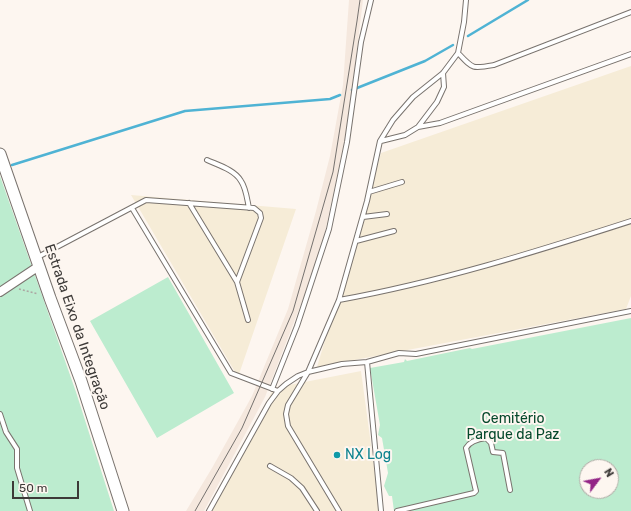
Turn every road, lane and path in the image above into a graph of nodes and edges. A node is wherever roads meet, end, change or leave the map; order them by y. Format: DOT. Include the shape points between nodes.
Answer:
graph roads {
  1 [pos="372,0"];
  2 [pos="466,0"];
  3 [pos="631,12"];
  4 [pos="458,53"];
  5 [pos="631,54"];
  6 [pos="443,73"];
  7 [pos="418,127"];
  8 [pos="380,142"];
  9 [pos="0,154"];
  10 [pos="206,160"];
  11 [pos="402,182"];
  12 [pos="369,192"];
  13 [pos="188,203"];
  14 [pos="132,208"];
  15 [pos="249,208"];
  16 [pos="387,214"];
  17 [pos="363,217"];
  18 [pos="631,221"];
  19 [pos="394,231"];
  20 [pos="356,241"];
  21 [pos="38,262"];
  22 [pos="237,282"];
  23 [pos="7,287"];
  24 [pos="0,292"];
  25 [pos="50,298"];
  26 [pos="340,300"];
  27 [pos="631,311"];
  28 [pos="248,320"];
  29 [pos="367,362"];
  30 [pos="308,372"];
  31 [pos="272,389"];
  32 [pos="278,391"];
  33 [pos="0,414"];
  34 [pos="270,466"];
  35 [pos="510,490"];
  36 [pos="30,511"];
  37 [pos="123,511"];
  38 [pos="209,511"];
  39 [pos="317,511"];
  40 [pos="339,511"];
  41 [pos="381,511"];
  42 [pos="397,511"];
  1 -- 31 [label="lane" via="362,42 347,142 329,229 297,326"];
  2 -- 4 [label="lane"];
  3 -- 4 [label="lane" via="494,65 478,68 470,65"];
  4 -- 6 [label="lane"];
  5 -- 7 [label="lane" via="440,123"];
  6 -- 7 [label="lane" via="444,87 437,102"];
  6 -- 8 [label="lane" via="413,97 393,120"];
  7 -- 8 [label="lane" via="405,135"];
  8 -- 12 [label="lane"];
  9 -- 21 [label="main road, Estrada Eixo da Integração"];
  10 -- 15 [label="lane" via="236,174 244,187"];
  11 -- 12 [label="lane"];
  12 -- 17 [label="lane"];
  13 -- 14 [label="lane" via="146,200"];
  13 -- 15 [label="lane"];
  13 -- 22 [label="lane"];
  14 -- 21 [label="lane"];
  14 -- 31 [label="lane" via="231,373"];
  15 -- 22 [label="lane" via="258,210 261,218"];
  16 -- 17 [label="lane"];
  17 -- 20 [label="lane"];
  18 -- 26 [label="lane" via="479,268 385,292"];
  19 -- 20 [label="lane"];
  20 -- 26 [label="lane"];
  21 -- 23 [label="street"];
  21 -- 25 [label="main road, Estrada Eixo da Integração"];
  22 -- 28 [label="lane"];
  23 -- 24 [label="street"];
  23 -- 25 [label="path"];
  25 -- 37 [label="main road, Estrada Eixo da Integração"];
  26 -- 30 [label="lane"];
  27 -- 29 [label="lane" via="416,354 399,353"];
  29 -- 30 [label="lane" via="342,364"];
  29 -- 41 [label="lane"];
  30 -- 32 [label="lane"];
  30 -- 40 [label="lane" via="288,405 288,426"];
  31 -- 32 [label="lane"];
  32 -- 38 [label="lane"];
  33 -- 36 [label="lane" via="6,432 17,449 17,468"];
  34 -- 39 [label="lane" via="291,478 302,488"];
  35 -- 42 [label="lane" via="503,453 493,452 491,442 486,438 472,442 466,448 476,487 474,493"];
}
